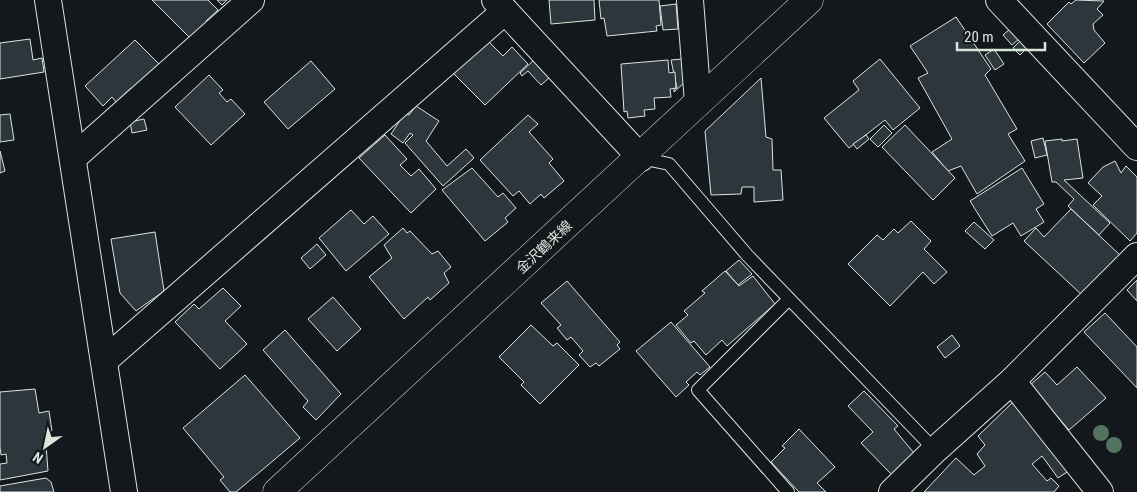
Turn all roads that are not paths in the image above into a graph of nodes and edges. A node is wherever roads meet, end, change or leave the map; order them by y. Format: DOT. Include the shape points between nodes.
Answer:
graph roads {
  1 [pos="48,0"];
  2 [pos="251,0"];
  3 [pos="690,0"];
  4 [pos="809,0"];
  5 [pos="999,0"];
  6 [pos="500,5"];
  7 [pos="698,103"];
  8 [pos="1137,147"];
  9 [pos="74,158"];
  10 [pos="641,158"];
  11 [pos="1137,256"];
  12 [pos="789,299"];
  13 [pos="104,361"];
  14 [pos="1012,381"];
  15 [pos="935,450"];
  16 [pos="124,492"];
  17 [pos="277,492"];
  18 [pos="788,492"];
  19 [pos="892,492"];
  20 [pos="1100,492"];
  1 -- 9 [label="street"];
  2 -- 9 [label="street"];
  3 -- 7 [label="street"];
  4 -- 7 [label="main road, 金沢鶴来線"];
  5 -- 8 [label="street"];
  6 -- 10 [label="street"];
  6 -- 13 [label="street"];
  7 -- 10 [label="main road, 金沢鶴来線"];
  9 -- 13 [label="street"];
  10 -- 12 [label="lane" via="669,164"];
  10 -- 17 [label="main road, 金沢鶴来線"];
  11 -- 14 [label="street"];
  12 -- 15 [label="lane"];
  12 -- 18 [label="lane" via="698,390"];
  13 -- 16 [label="street"];
  14 -- 15 [label="street"];
  14 -- 20 [label="street"];
  15 -- 19 [label="street"];
}
